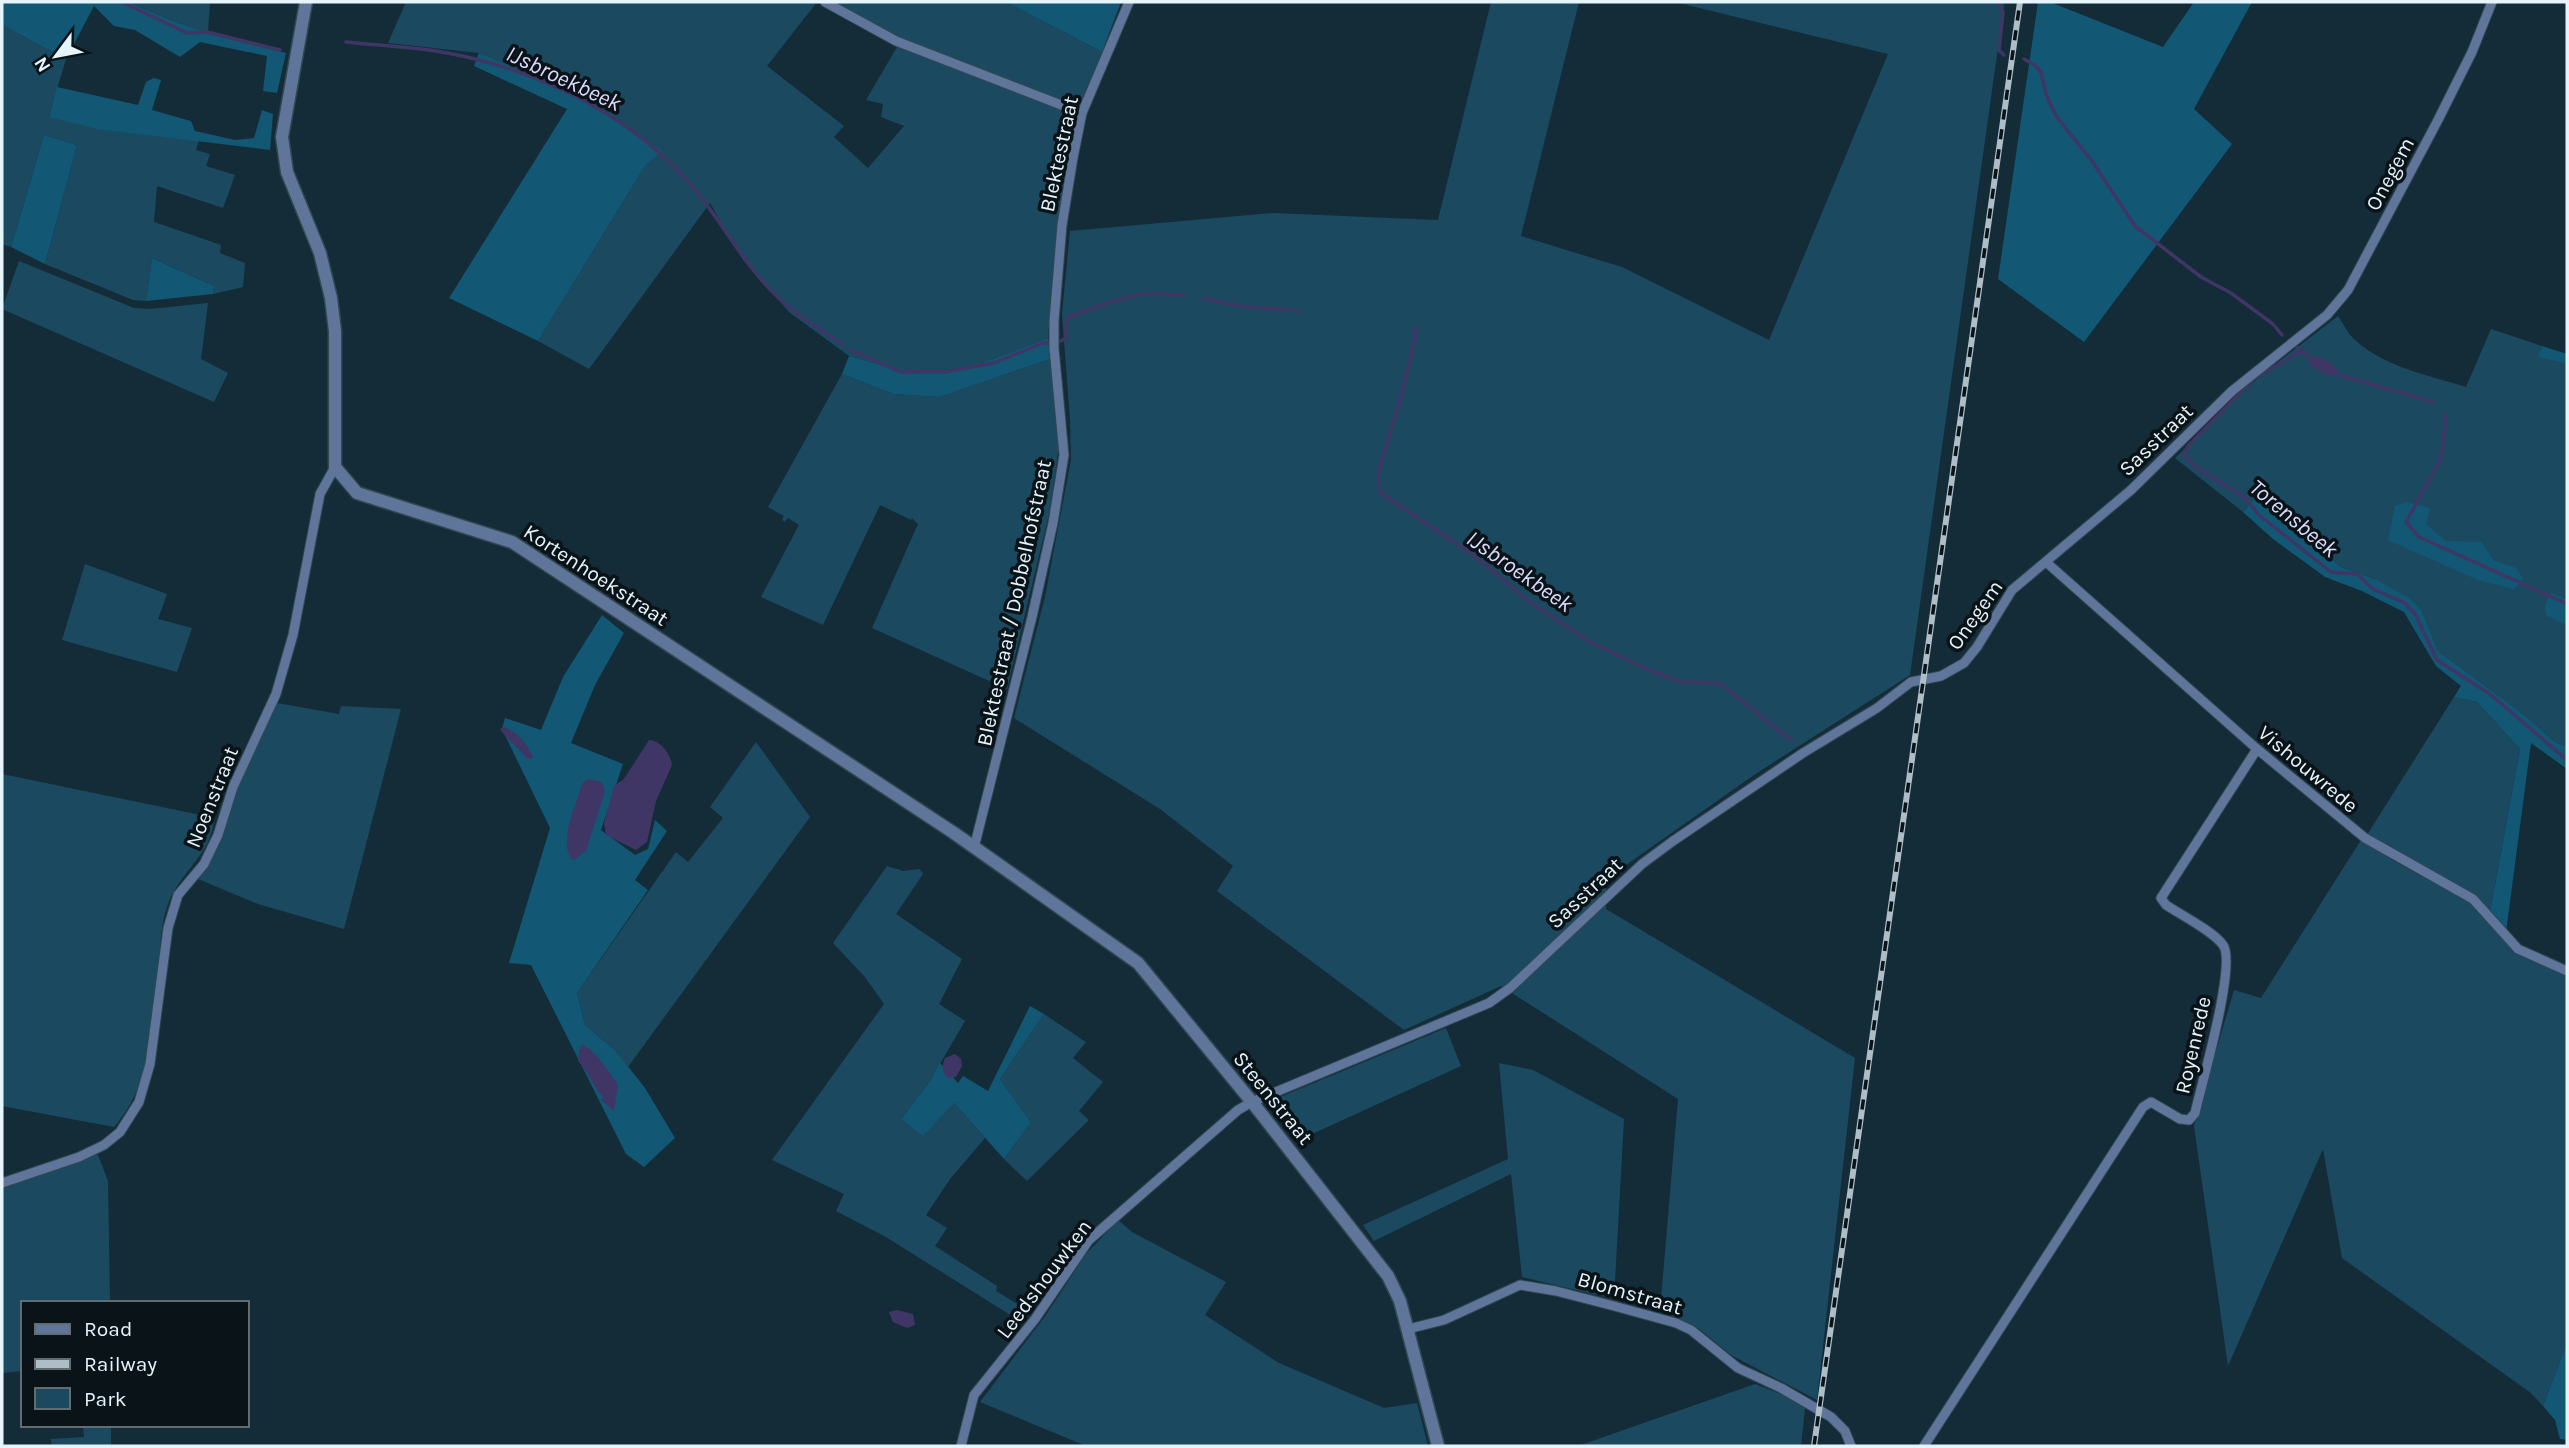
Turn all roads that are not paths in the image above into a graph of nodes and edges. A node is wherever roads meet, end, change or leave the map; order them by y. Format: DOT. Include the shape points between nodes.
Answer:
graph roads {
  1 [pos="306,2"];
  2 [pos="825,2"];
  3 [pos="1129,2"];
  4 [pos="2492,2"];
  5 [pos="1082,113"];
  6 [pos="1054,321"];
  7 [pos="2291,343"];
  8 [pos="335,467"];
  9 [pos="2046,562"];
  10 [pos="1927,678"];
  11 [pos="2257,750"];
  12 [pos="974,848"];
  13 [pos="2567,971"];
  14 [pos="1252,1102"];
  15 [pos="2,1183"];
  16 [pos="1408,1329"];
  17 [pos="961,1446"];
  18 [pos="1438,1446"];
  19 [pos="1852,1446"];
  20 [pos="1924,1446"];
  1 -- 8 [label="street" via="282,137 287,172 320,253 331,298"];
  2 -- 5 [label="street" via="897,41"];
  3 -- 5 [label="street, Blektestraat"];
  4 -- 7 [label="street, Onegem" via="2450,97 2348,290 2328,315"];
  5 -- 6 [label="street, Blektestraat" via="1062,225"];
  6 -- 12 [label="street, Blektestraat / Dobbelhofstraat" via="1064,455 1032,617"];
  7 -- 9 [label="street, Sasstraat" via="2232,391 2131,490"];
  8 -- 12 [label="street, Kortenhoekstraat" via="357,493 512,542"];
  8 -- 15 [label="street, Noenstraat" via="320,494 293,635 276,695 233,787 218,835 204,864 178,895 167,928 150,1064 138,1102 120,1132 104,1146"];
  9 -- 10 [label="street, Onegem" via="2005,598 1964,663 1950,673"];
  9 -- 11 [label="street, Vishouwrede"];
  10 -- 14 [label="street, Sasstraat" via="1911,682 1642,863 1489,1003"];
  11 -- 13 [label="street, Vishouwrede" via="2365,838 2473,898 2518,949"];
  11 -- 20 [label="street, Royenrede" via="2161,898 2226,950 2227,976 2195,1113 2189,1120 2180,1119 2151,1102 2143,1107"];
  12 -- 14 [label="street, Steenstraat" via="1138,963"];
  14 -- 16 [label="street, Steenstraat" via="1388,1276"];
  14 -- 17 [label="street, Leedshouwken" via="1089,1240 1035,1319 974,1395"];
  16 -- 18 [label="street, Steenstraat"];
  16 -- 19 [label="street, Blomstraat" via="1444,1320 1520,1285 1625,1309 1691,1330 1738,1368 1831,1417"];
}
